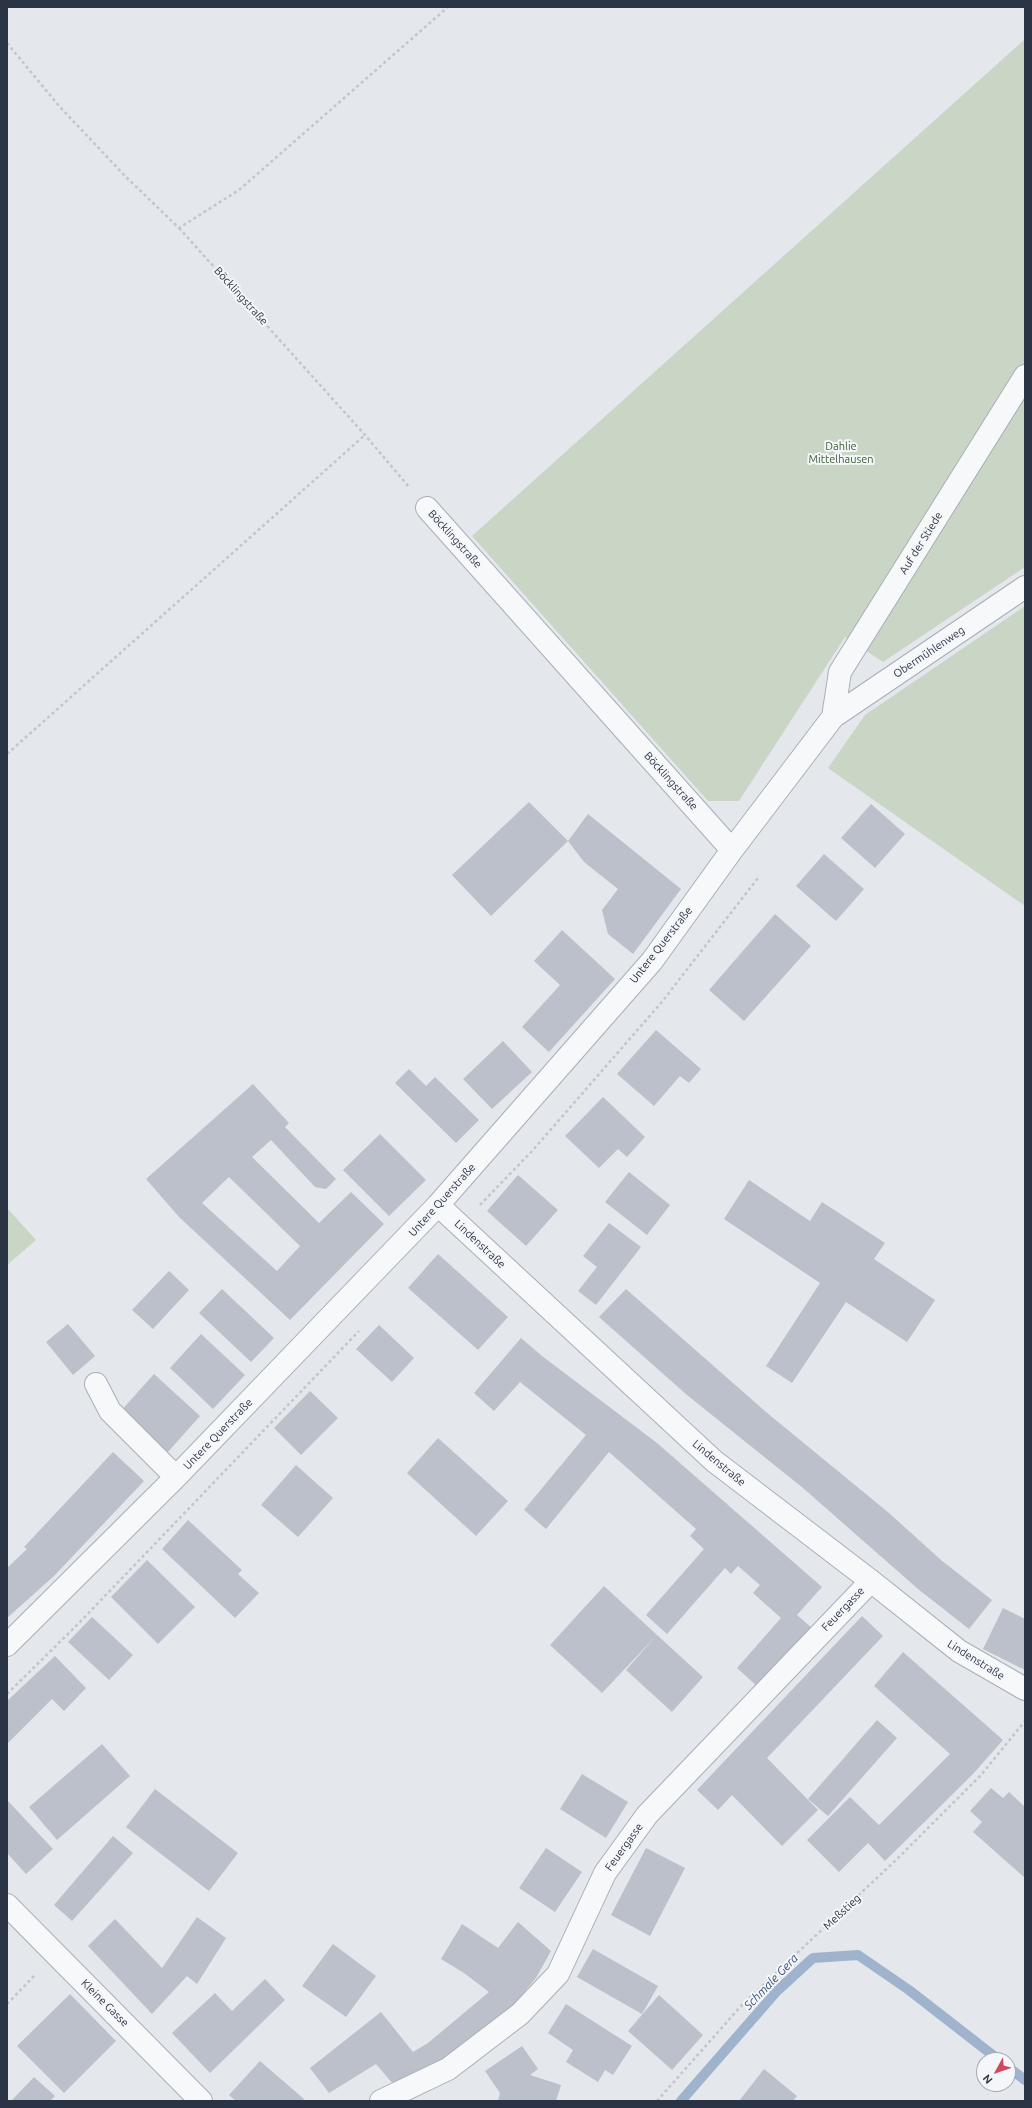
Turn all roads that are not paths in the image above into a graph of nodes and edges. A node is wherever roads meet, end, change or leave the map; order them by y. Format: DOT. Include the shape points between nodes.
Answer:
graph roads {
  1 [pos="1025,376"];
  2 [pos="427,508"];
  3 [pos="1025,588"];
  4 [pos="833,717"];
  5 [pos="732,850"];
  6 [pos="438,1205"];
  7 [pos="96,1384"];
  8 [pos="176,1477"];
  9 [pos="871,1581"];
  10 [pos="7,1645"];
  11 [pos="1025,1689"];
  12 [pos="7,1905"];
  13 [pos="202,2101"];
  14 [pos="381,2101"];
  1 -- 4 [label="street, Auf der Stiede" via="840,672"];
  2 -- 5 [label="street, Böcklingstraße"];
  3 -- 4 [label="street, Obermühlenweg"];
  4 -- 5 [label="street, Untere Querstraße"];
  5 -- 6 [label="street, Untere Querstraße" via="652,961"];
  6 -- 8 [label="street, Untere Querstraße"];
  6 -- 9 [label="street, Lindenstraße" via="714,1461"];
  7 -- 8 [label="street" via="110,1412"];
  8 -- 10 [label="street, Untere Querstraße"];
  9 -- 11 [label="street, Lindenstraße" via="959,1651"];
  9 -- 14 [label="street, Feuergasse" via="647,1815 605,1873 558,1974 548,1985 520,2014 448,2068"];
  12 -- 13 [label="street, Kleine Gasse"];
}
